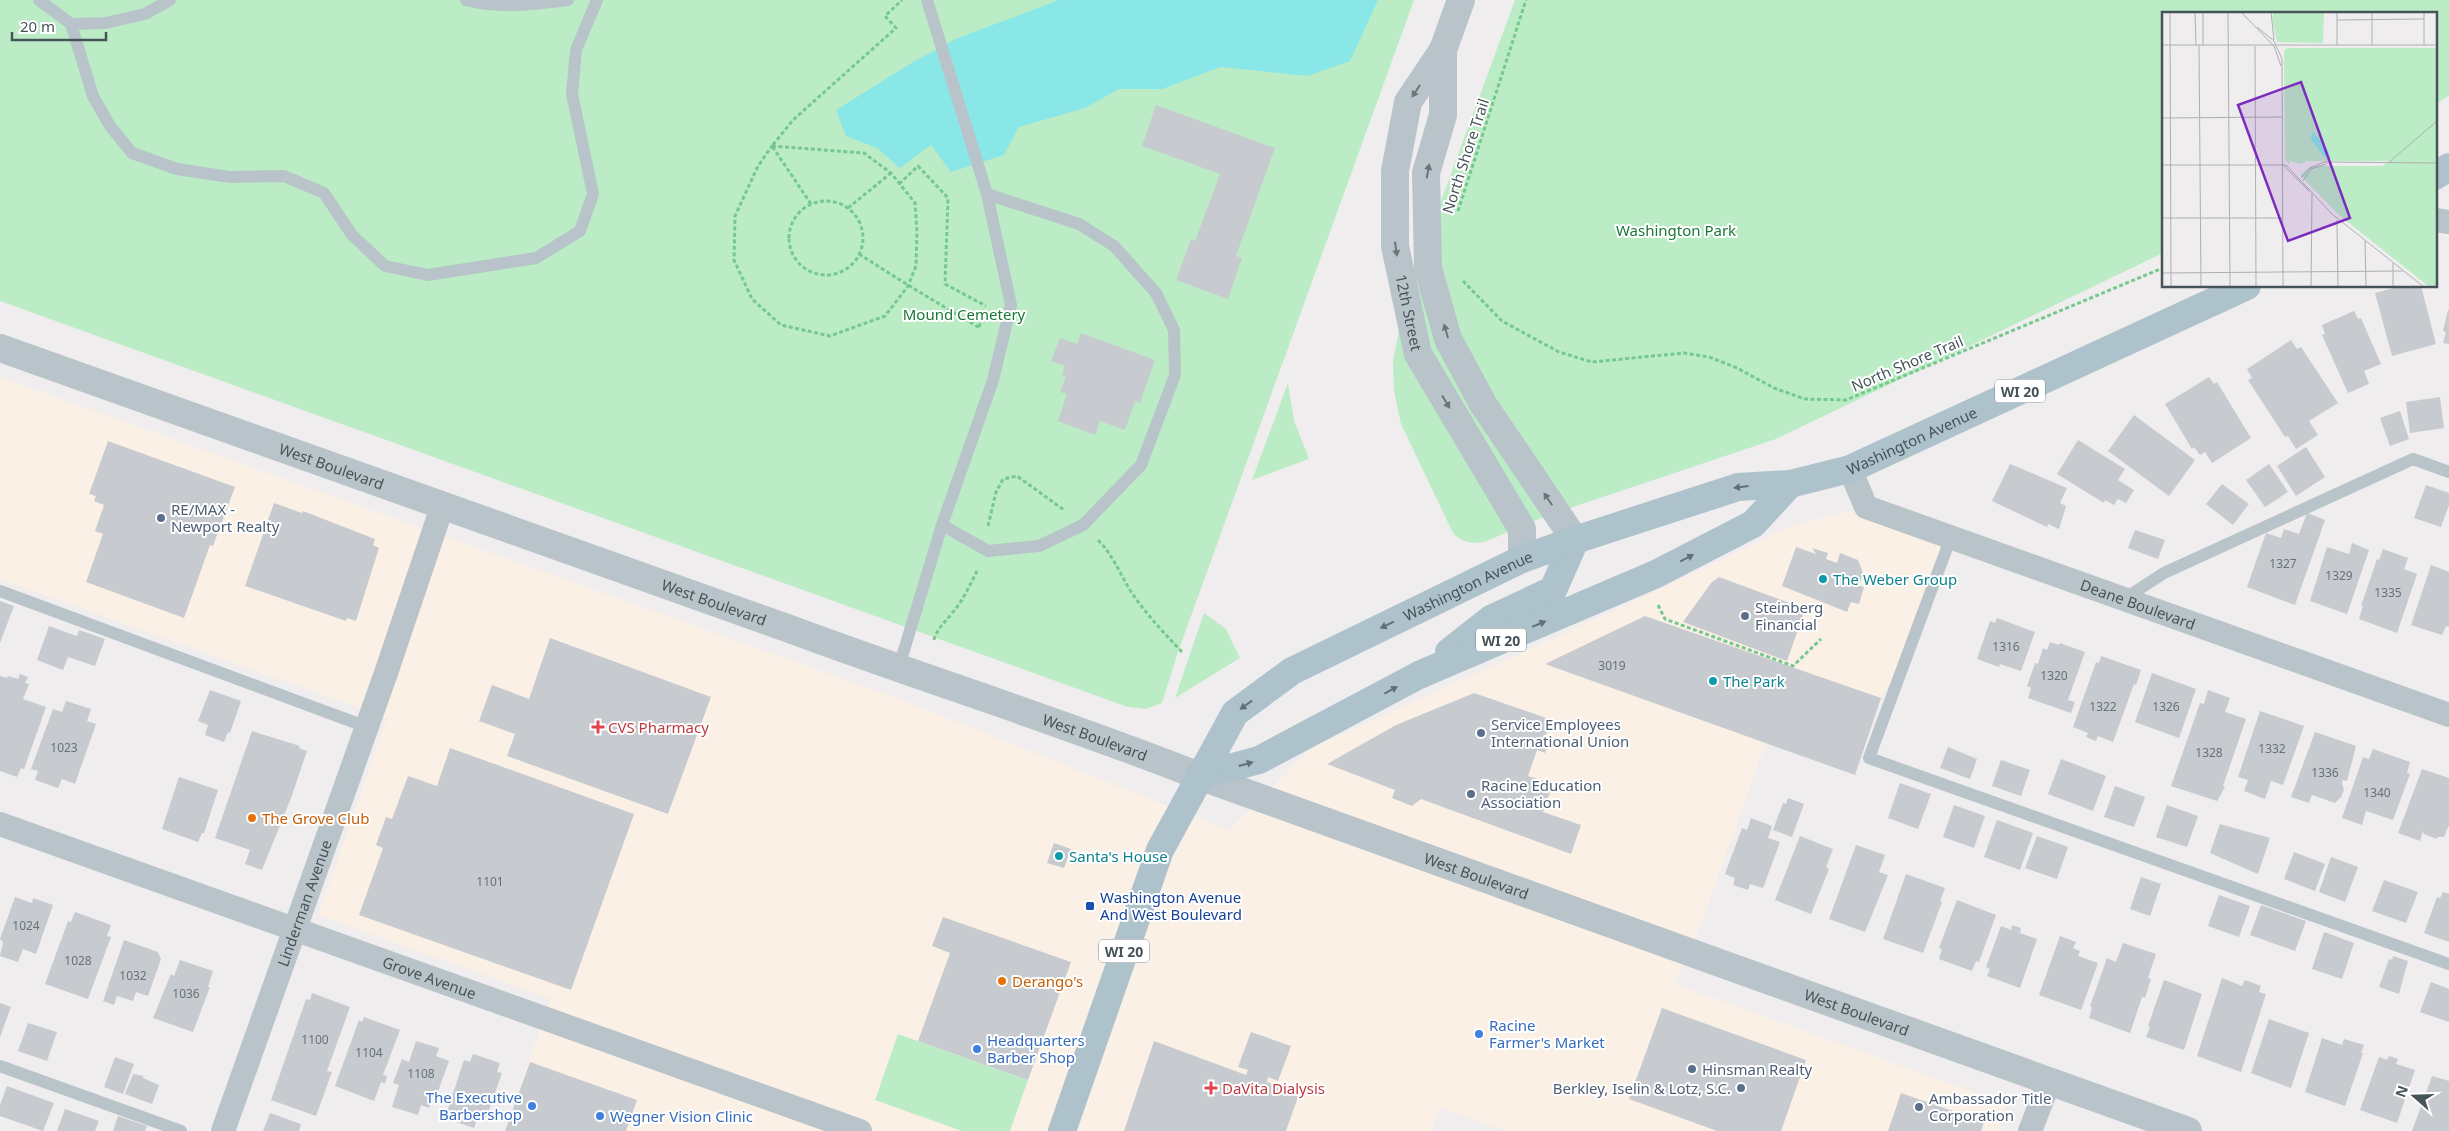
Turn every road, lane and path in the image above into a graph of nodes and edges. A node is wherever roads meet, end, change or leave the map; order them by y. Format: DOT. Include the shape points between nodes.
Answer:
graph roads {
  1 [pos="39,0"];
  2 [pos="170,0"];
  3 [pos="466,0"];
  4 [pos="568,0"];
  5 [pos="597,0"];
  6 [pos="902,0"];
  7 [pos="927,0"];
  8 [pos="1461,0"];
  9 [pos="1526,0"];
  10 [pos="70,24"];
  11 [pos="1443,50"];
  12 [pos="772,146"];
  13 [pos="2449,167"];
  14 [pos="891,173"];
  15 [pos="2436,175"];
  16 [pos="900,184"];
  17 [pos="987,194"];
  18 [pos="811,204"];
  19 [pos="848,208"];
  20 [pos="1458,213"];
  21 [pos="2436,220"];
  22 [pos="2449,222"];
  23 [pos="859,254"];
  24 [pos="2162,268"];
  25 [pos="1463,280"];
  26 [pos="908,286"];
  27 [pos="2243,288"];
  28 [pos="979,327"];
  29 [pos="1002,341"];
  30 [pos="0,348"];
  31 [pos="1850,469"];
  32 [pos="2449,472"];
  33 [pos="1790,484"];
  34 [pos="442,504"];
  35 [pos="942,524"];
  36 [pos="1951,537"];
  37 [pos="1575,540"];
  38 [pos="1522,559"];
  39 [pos="1656,574"];
  40 [pos="0,592"];
  41 [pos="2124,599"];
  42 [pos="1821,639"];
  43 [pos="898,670"];
  44 [pos="1419,675"];
  45 [pos="2449,715"];
  46 [pos="367,727"];
  47 [pos="1199,776"];
  48 [pos="0,824"];
  49 [pos="295,928"];
  50 [pos="2449,964"];
  51 [pos="0,1066"];
  52 [pos="2049,1082"];
  53 [pos="819,1124"];
  54 [pos="181,1131"];
  55 [pos="223,1131"];
  56 [pos="860,1131"];
  57 [pos="1062,1131"];
  58 [pos="2030,1131"];
  59 [pos="2188,1131"];
  1 -- 10 [label="lane"];
  2 -- 10 [label="lane" via="145,14 105,23"];
  3 -- 4 [label="lane" via="479,4 536,4"];
  5 -- 10 [label="lane" via="576,50 572,94 593,194 580,231 536,258 428,275 385,266 352,235 324,193 316,189 284,176 230,177 177,169 132,153 110,126 93,96"];
  6 -- 12 [label="path" via="885,16 896,28 793,120"];
  7 -- 17 [label="lane"];
  8 -- 11 [label="street, 12th Street"];
  9 -- 20 [label="path, North Shore Trail"];
  37 -- 11 [label="street, 12th Street, one-way" via="1482,404 1448,339 1428,268 1426,174 1443,115"];
  11 -- 38 [label="street, 12th Street, one-way" via="1408,102 1395,171 1395,246 1418,354 1522,529"];
  12 -- 14 [label="path" via="864,153"];
  12 -- 18 [label="path"];
  12 -- 26 [label="path" via="758,166 735,216 734,260 752,299 781,325 830,336 885,316"];
  13 -- 15 [label="main road"];
  14 -- 16 [label="path"];
  14 -- 19 [label="path"];
  16 -- 26 [label="path" via="915,203 916,266"];
  16 -- 28 [label="path" via="918,166 948,198 945,284 986,305"];
  17 -- 29 [label="lane" via="1011,305"];
  17 -- 35 [label="lane" via="1079,224 1114,246 1156,293 1174,330 1175,375 1141,464 1083,525 1039,546 988,552"];
  18 -- 19 [label="path" via="836,202"];
  18 -- 23 [label="path" via="801,211 790,232 790,244 799,263 808,271 830,275 842,272"];
  19 -- 23 [label="path" via="862,229 863,242"];
  21 -- 22 [label="street"];
  23 -- 26 [label="path"];
  24 -- 25 [label="path, North Shore Trail" via="1846,400 1806,399 1774,388 1709,357 1684,353 1592,362 1559,352 1502,321"];
  26 -- 28 [label="path"];
  27 -- 31 [label="main road, Washington Avenue / WI 20"];
  28 -- 29 [label="path"];
  29 -- 35 [label="lane" via="993,380"];
  30 -- 34 [label="street, West Boulevard"];
  31 -- 33 [label="main road, Washington Avenue / WI 20"];
  31 -- 36 [label="street, Deane Boulevard" via="1866,507"];
  32 -- 41 [label="lane" via="2413,458 2164,574"];
  33 -- 37 [label="main road, Washington Avenue / WI 20, one-way" via="1738,487"];
  39 -- 33 [label="main road, WI 20, one-way" via="1753,524"];
  34 -- 43 [label="street, West Boulevard"];
  34 -- 46 [label="street, Linderman Avenue"];
  35 -- 43 [label="lane"];
  36 -- 41 [label="street, Deane Boulevard"];
  36 -- 50 [label="lane" via="1869,758"];
  37 -- 38 [label="main road, Washington Avenue / WI 20"];
  37 -- 44 [label="main road" via="1552,590 1491,619"];
  38 -- 47 [label="main road, Washington Avenue / WI 20, one-way" via="1292,671 1235,713"];
  39 -- 42 [label="path" via="1657,603 1665,619 1793,666"];
  44 -- 39 [label="main road, WI 20, one-way"];
  40 -- 46 [label="lane"];
  41 -- 45 [label="street, Deane Boulevard"];
  43 -- 47 [label="street, West Boulevard" via="1122,746"];
  47 -- 44 [label="main road, WI 20, one-way" via="1260,760"];
  46 -- 49 [label="street, Linderman Avenue"];
  47 -- 52 [label="street, West Boulevard"];
  47 -- 57 [label="main road, Washington Avenue / WI 20" via="1160,850"];
  48 -- 49 [label="street, Grove Avenue"];
  49 -- 53 [label="street, Grove Avenue"];
  49 -- 55 [label="street, Linderman Avenue"];
  51 -- 54 [label="lane"];
  52 -- 58 [label="street"];
  52 -- 59 [label="street, West Boulevard"];
  53 -- 56 [label="street, Grove Avenue"];
}
